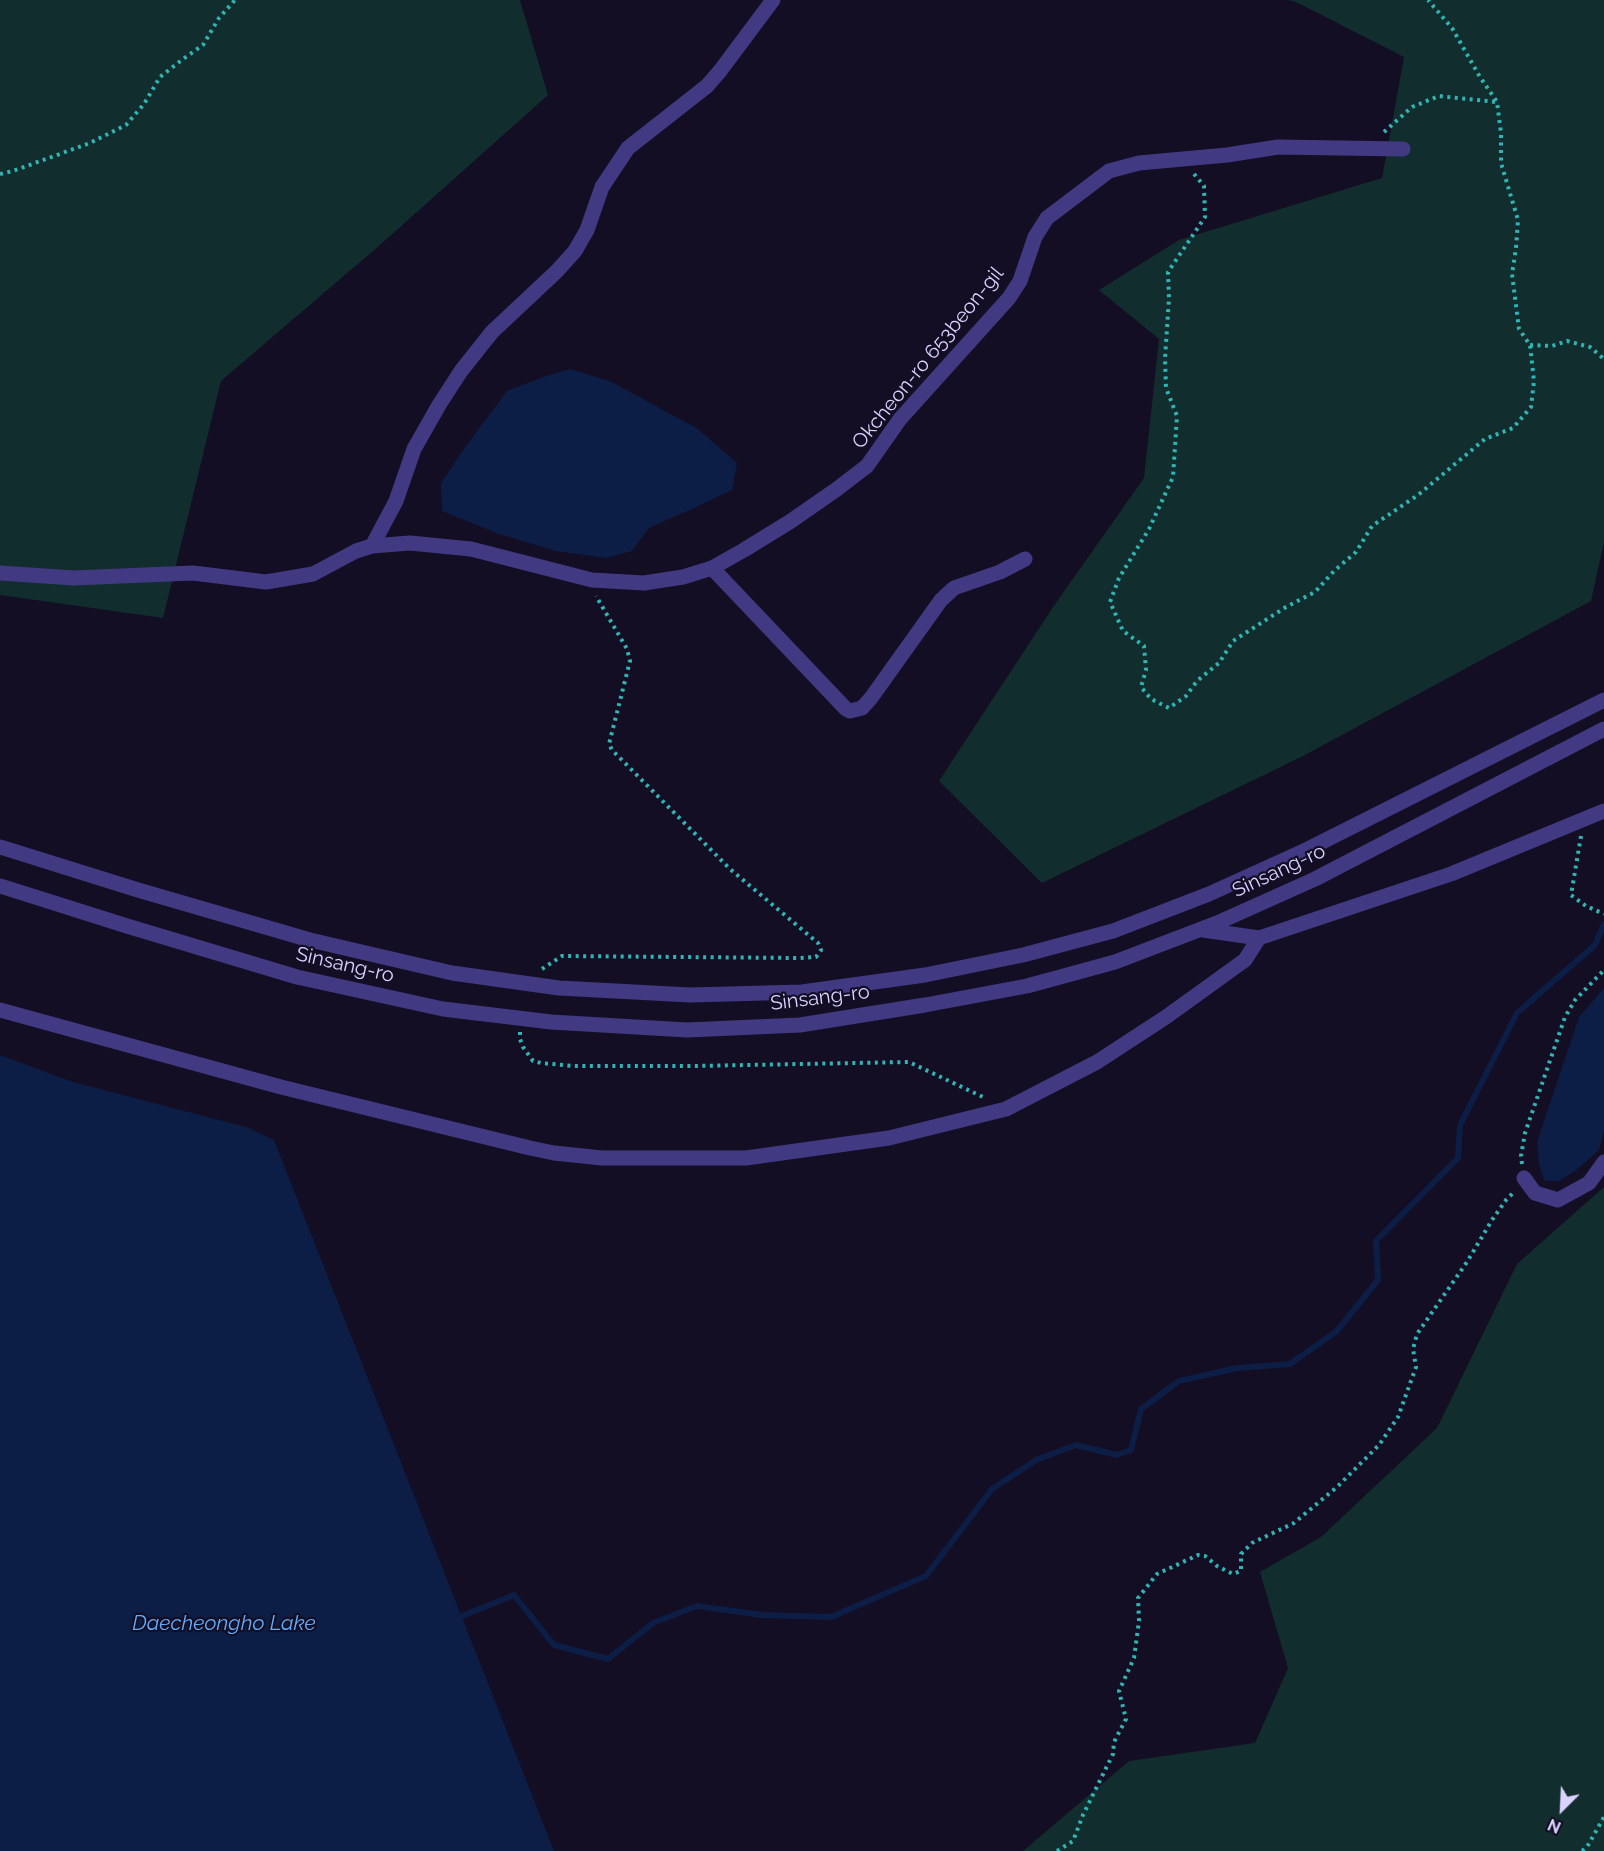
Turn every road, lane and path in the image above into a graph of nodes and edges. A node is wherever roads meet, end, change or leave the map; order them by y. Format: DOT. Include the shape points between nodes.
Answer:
graph roads {
  1 [pos="235,0"];
  2 [pos="773,0"];
  3 [pos="1428,0"];
  4 [pos="1497,102"];
  5 [pos="1380,135"];
  6 [pos="1403,149"];
  7 [pos="1179,159"];
  8 [pos="0,174"];
  9 [pos="1530,345"];
  10 [pos="1604,359"];
  11 [pos="372,546"];
  12 [pos="1025,559"];
  13 [pos="712,568"];
  14 [pos="0,573"];
  15 [pos="597,600"];
  16 [pos="1604,700"];
  17 [pos="1604,729"];
  18 [pos="1604,811"];
  19 [pos="1581,835"];
  20 [pos="0,847"];
  21 [pos="0,886"];
  22 [pos="1604,914"];
  23 [pos="1200,930"];
  24 [pos="1259,938"];
  25 [pos="1604,970"];
  26 [pos="540,971"];
  27 [pos="0,1010"];
  28 [pos="520,1029"];
  29 [pos="985,1099"];
  30 [pos="1604,1162"];
  31 [pos="1524,1178"];
  32 [pos="1604,1817"];
  33 [pos="1057,1851"];
  34 [pos="1582,1851"];
  1 -- 8 [label="path" via="203,45 160,77 126,124 90,143"];
  2 -- 11 [label="street" via="707,86 628,148 602,187 575,251 492,332 461,371 414,449 396,501"];
  3 -- 4 [label="path" via="1452,28"];
  4 -- 5 [label="path" via="1439,96 1412,107"];
  4 -- 9 [label="path" via="1501,163 1518,220 1512,274 1519,329"];
  6 -- 7 [label="street, Okcheon-ro 653beon-gil" via="1278,147"];
  7 -- 9 [label="path" via="1204,186 1205,218 1168,272 1166,388 1177,416 1173,477 1110,602 1123,631 1143,646 1146,670 1141,687 1151,699 1169,708 1186,696 1219,663 1233,641 1315,592 1356,552 1372,526 1418,495 1485,439 1513,428 1531,407 1534,381"];
  7 -- 13 [label="street, Okcheon-ro 653beon-gil" via="1109,171 1047,218 1035,237 1020,282 1009,298 900,419 867,466 791,521"];
  9 -- 10 [label="path" via="1552,346 1567,341 1590,347"];
  11 -- 13 [label="street, Okcheon-ro 653beon-gil" via="410,543 471,549 592,580 644,583"];
  11 -- 14 [label="street, Okcheon-ro 653beon-gil" via="314,573 266,582 193,573 74,578"];
  12 -- 13 [label="street" via="954,588 941,600 871,698 862,708 850,711"];
  15 -- 26 [label="path" via="627,649 630,661 609,744 612,750 730,869 818,943 821,950 816,957 799,958 562,956"];
  16 -- 20 [label="street, Sinsang-ro" via="1298,854 1113,931 925,975 802,992 690,995 559,988 452,973 310,940"];
  17 -- 23 [label="street, Sinsang-ro" via="1315,879"];
  18 -- 24 [label="street" via="1451,874"];
  19 -- 22 [label="path" via="1570,895"];
  21 -- 23 [label="street, Sinsang-ro" via="297,976 443,1009 551,1022 687,1030 800,1025 1027,986 1115,962"];
  23 -- 24 [label="street"];
  24 -- 27 [label="street" via="1245,960 1166,1017 1096,1062 1006,1109 889,1138 746,1158 602,1158 538,1150 281,1087"];
  25 -- 31 [label="path" via="1575,1000 1565,1017 1525,1133 1521,1156"];
  28 -- 29 [label="path" via="523,1047 534,1061 541,1063 693,1066 909,1062"];
  30 -- 31 [label="street" via="1589,1183 1558,1200 1535,1193"];
  31 -- 33 [label="path" via="1417,1334 1413,1349 1416,1367 1398,1417 1379,1445 1294,1523 1252,1543 1240,1554 1240,1571 1233,1574 1205,1556 1198,1556 1157,1574 1138,1598 1134,1658 1119,1691 1126,1719 1073,1841"];
  32 -- 34 [label="path"];
}
